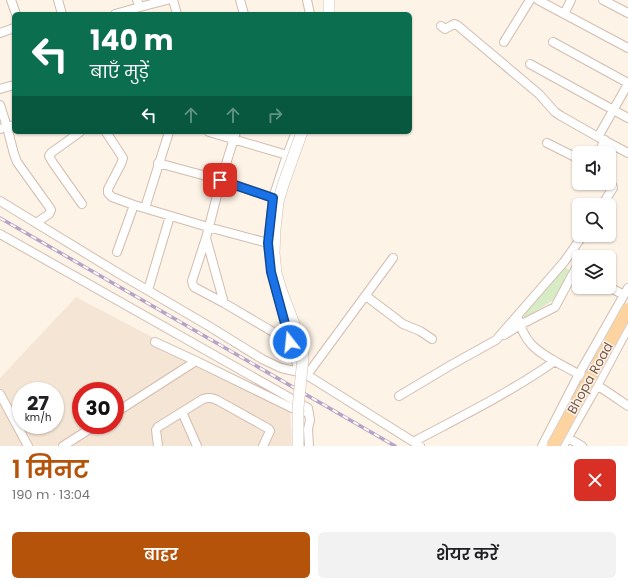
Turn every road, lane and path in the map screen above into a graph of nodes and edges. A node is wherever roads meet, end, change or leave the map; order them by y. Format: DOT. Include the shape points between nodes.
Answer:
graph roads {
  1 [pos="11,0"];
  2 [pos="58,0"];
  3 [pos="167,0"];
  4 [pos="173,0"];
  5 [pos="240,0"];
  6 [pos="307,0"];
  7 [pos="329,0"];
  8 [pos="530,0"];
  9 [pos="538,0"];
  10 [pos="571,0"];
  11 [pos="603,0"];
  12 [pos="138,4"];
  13 [pos="15,12"];
  14 [pos="61,12"];
  15 [pos="120,12"];
  16 [pos="176,12"];
  17 [pos="243,12"];
  18 [pos="310,12"];
  19 [pos="329,12"];
  20 [pos="628,13"];
  21 [pos="564,14"];
  22 [pos="441,26"];
  23 [pos="12,29"];
  24 [pos="0,33"];
  25 [pos="504,42"];
  26 [pos="553,42"];
  27 [pos="628,48"];
  28 [pos="530,64"];
  29 [pos="628,83"];
  30 [pos="12,86"];
  31 [pos="0,89"];
  32 [pos="0,105"];
  33 [pos="614,110"];
  34 [pos="628,118"];
  35 [pos="7,127"];
  36 [pos="77,134"];
  37 [pos="107,134"];
  38 [pos="168,134"];
  39 [pos="222,134"];
  40 [pos="295,134"];
  41 [pos="301,134"];
  42 [pos="305,134"];
  43 [pos="235,136"];
  44 [pos="602,138"];
  45 [pos="547,143"];
  46 [pos="600,146"];
  47 [pos="628,153"];
  48 [pos="287,155"];
  49 [pos="572,156"];
  50 [pos="158,163"];
  51 [pos="220,180"];
  52 [pos="287,182"];
  53 [pos="273,198"];
  54 [pos="0,202"];
  55 [pos="82,204"];
  56 [pos="134,205"];
  57 [pos="145,208"];
  58 [pos="170,216"];
  59 [pos="36,223"];
  60 [pos="208,227"];
  61 [pos="0,234"];
  62 [pos="206,238"];
  63 [pos="578,242"];
  64 [pos="268,243"];
  65 [pos="117,252"];
  66 [pos="393,258"];
  67 [pos="564,262"];
  68 [pos="572,266"];
  69 [pos="572,279"];
  70 [pos="616,289"];
  71 [pos="148,290"];
  72 [pos="626,292"];
  73 [pos="366,296"];
  74 [pos="224,303"];
  75 [pos="628,309"];
  76 [pos="517,316"];
  77 [pos="520,325"];
  78 [pos="628,328"];
  79 [pos="432,339"];
  80 [pos="496,340"];
  81 [pos="156,342"];
  82 [pos="290,342"];
  83 [pos="196,361"];
  84 [pos="555,361"];
  85 [pos="303,373"];
  86 [pos="579,374"];
  87 [pos="597,386"];
  88 [pos="0,394"];
  89 [pos="399,396"];
  90 [pos="628,406"];
  91 [pos="124,407"];
  92 [pos="294,409"];
  93 [pos="182,412"];
  94 [pos="310,420"];
  95 [pos="82,434"];
  96 [pos="568,438"];
  97 [pos="412,441"];
  98 [pos="28,446"];
  99 [pos="63,446"];
  100 [pos="158,446"];
  101 [pos="197,446"];
  102 [pos="263,446"];
  103 [pos="294,446"];
  104 [pos="298,446"];
  105 [pos="309,446"];
  106 [pos="420,446"];
  107 [pos="542,446"];
  108 [pos="553,446"];
  109 [pos="563,446"];
  110 [pos="582,446"];
  1 -- 13 [label="street"];
  2 -- 14 [label="street"];
  3 -- 12 [label="street"];
  4 -- 16 [label="street"];
  5 -- 17 [label="street"];
  6 -- 18 [label="street"];
  7 -- 19 [label="street"];
  8 -- 25 [label="street"];
  9 -- 21 [label="street"];
  10 -- 21 [label="street"];
  11 -- 20 [label="street"];
  12 -- 15 [label="street"];
  21 -- 27 [label="street"];
  22 -- 44 [label="street" via="445,29 457,25 539,94 555,112"];
  23 -- 24 [label="street"];
  26 -- 29 [label="street"];
  28 -- 33 [label="street"];
  29 -- 33 [label="street"];
  30 -- 31 [label="street"];
  32 -- 35 [label="street"];
  33 -- 34 [label="street"];
  33 -- 44 [label="street"];
  35 -- 59 [label="street" via="17,162 51,210"];
  36 -- 55 [label="street" via="49,156"];
  37 -- 56 [label="street" via="123,160 108,193"];
  38 -- 50 [label="street"];
  39 -- 43 [label="street"];
  40 -- 48 [label="street"];
  41 -- 104 [label="street, bridge" via="278,202 274,253 276,273 301,342 303,358"];
  42 -- 52 [label="street"];
  43 -- 48 [label="street"];
  43 -- 51 [label="street"];
  44 -- 46 [label="street"];
  44 -- 47 [label="street"];
  45 -- 49 [label="street"];
  48 -- 53 [label="street"];
  50 -- 51 [label="street"];
  50 -- 57 [label="street"];
  51 -- 53 [label="street"];
  51 -- 60 [label="street"];
  53 -- 64 [label="street"];
  54 -- 59 [label="street"];
  56 -- 57 [label="street"];
  56 -- 65 [label="street"];
  57 -- 58 [label="street"];
  58 -- 60 [label="street"];
  58 -- 71 [label="street"];
  59 -- 71 [label="street"];
  60 -- 62 [label="street"];
  60 -- 64 [label="street"];
  61 -- 94 [label="street" via="308,408"];
  62 -- 74 [label="street"];
  62 -- 74 [label="street" via="192,283"];
  63 -- 67 [label="street"];
  64 -- 82 [label="street" via="271,272"];
  66 -- 73 [label="street"];
  67 -- 68 [label="street"];
  67 -- 76 [label="street"];
  69 -- 77 [label="street" via="555,307"];
  70 -- 72 [label="street"];
  71 -- 85 [label="street" via="262,359 281,368"];
  72 -- 86 [label="street"];
  73 -- 79 [label="street" via="403,324"];
  73 -- 85 [label="street"];
  74 -- 82 [label="street"];
  75 -- 108 [label="main road, Bhopa Road, bridge"];
  76 -- 77 [label="street"];
  76 -- 80 [label="street"];
  77 -- 80 [label="street"];
  77 -- 84 [label="street" via="534,347"];
  78 -- 87 [label="street"];
  80 -- 89 [label="street"];
  81 -- 83 [label="street"];
  82 -- 85 [label="street"];
  83 -- 91 [label="street"];
  83 -- 92 [label="street"];
  84 -- 86 [label="street"];
  84 -- 97 [label="street" via="505,392"];
  85 -- 97 [label="street"];
  86 -- 87 [label="street"];
  86 -- 107 [label="street"];
  87 -- 90 [label="street"];
  87 -- 96 [label="street"];
  88 -- 98 [label="street"];
  92 -- 94 [label="street"];
  92 -- 103 [label="street"];
  93 -- 100 [label="street" via="158,427"];
  93 -- 101 [label="street"];
  93 -- 102 [label="street" via="203,399 213,398 269,429"];
  94 -- 105 [label="street"];
  95 -- 99 [label="street"];
  96 -- 109 [label="street"];
  96 -- 110 [label="street"];
  97 -- 106 [label="street"];
}
